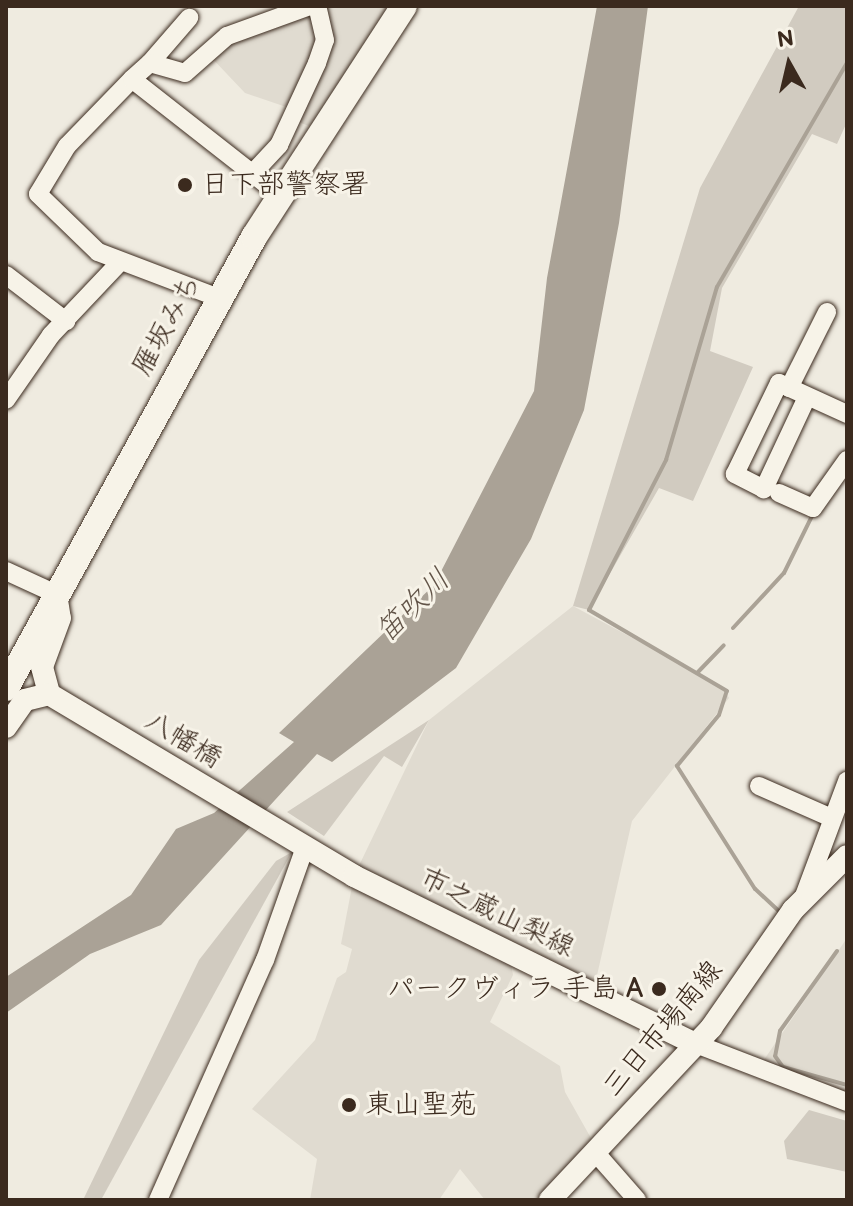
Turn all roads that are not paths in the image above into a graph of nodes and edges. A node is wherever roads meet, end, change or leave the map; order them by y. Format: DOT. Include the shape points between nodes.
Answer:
graph roads {
  1 [pos="310,6"];
  2 [pos="317,6"];
  3 [pos="404,6"];
  4 [pos="189,18"];
  5 [pos="150,63"];
  6 [pos="132,79"];
  7 [pos="252,174"];
  8 [pos="281,196"];
  9 [pos="119,263"];
  10 [pos="6,275"];
  11 [pos="219,298"];
  12 [pos="827,312"];
  13 [pos="66,321"];
  14 [pos="789,388"];
  15 [pos="807,397"];
  16 [pos="6,400"];
  17 [pos="847,414"];
  18 [pos="847,460"];
  19 [pos="779,493"];
  20 [pos="6,571"];
  21 [pos="56,594"];
  22 [pos="6,688"];
  23 [pos="55,697"];
  24 [pos="6,727"];
  25 [pos="847,781"];
  26 [pos="759,786"];
  27 [pos="832,818"];
  28 [pos="275,831"];
  29 [pos="305,847"];
  30 [pos="847,856"];
  31 [pos="804,896"];
  32 [pos="696,1044"];
  33 [pos="847,1102"];
  34 [pos="595,1152"];
  35 [pos="158,1200"];
  36 [pos="550,1200"];
  37 [pos="637,1200"];
  1 -- 5 [label="street" via="227,36 185,73"];
  2 -- 7 [label="street" via="325,40 317,63 279,145"];
  3 -- 8 [label="highway, 雁坂みち"];
  4 -- 5 [label="street"];
  5 -- 6 [label="street"];
  6 -- 7 [label="street"];
  6 -- 9 [label="street" via="67,146 38,194 57,218"];
  7 -- 8 [label="street"];
  8 -- 11 [label="highway, 雁坂みち"];
  9 -- 11 [label="street"];
  9 -- 13 [label="street"];
  10 -- 13 [label="street"];
  11 -- 21 [label="highway, 雁坂みち"];
  12 -- 14 [label="street"];
  13 -- 16 [label="street"];
  14 -- 15 [label="street"];
  14 -- 15 [label="street" via="779,383 735,474 764,489"];
  15 -- 17 [label="street"];
  18 -- 19 [label="street" via="813,508"];
  20 -- 21 [label="street"];
  21 -- 22 [label="highway, 雁坂みち"];
  21 -- 23 [label="main road" via="60,618 42,667"];
  23 -- 24 [label="main road" via="25,700"];
  23 -- 28 [label="main road, 八幡橋"];
  25 -- 27 [label="street"];
  26 -- 27 [label="street"];
  27 -- 31 [label="street"];
  28 -- 29 [label="main road, 市之蔵山梨線"];
  29 -- 32 [label="main road, 市之蔵山梨線"];
  29 -- 35 [label="street" via="265,960"];
  30 -- 31 [label="main road, 三日市場南線"];
  31 -- 32 [label="main road, 三日市場南線"];
  32 -- 33 [label="street"];
  32 -- 34 [label="main road, 三日市場南線"];
  34 -- 36 [label="main road, 三日市場南線"];
  34 -- 37 [label="street"];
}
